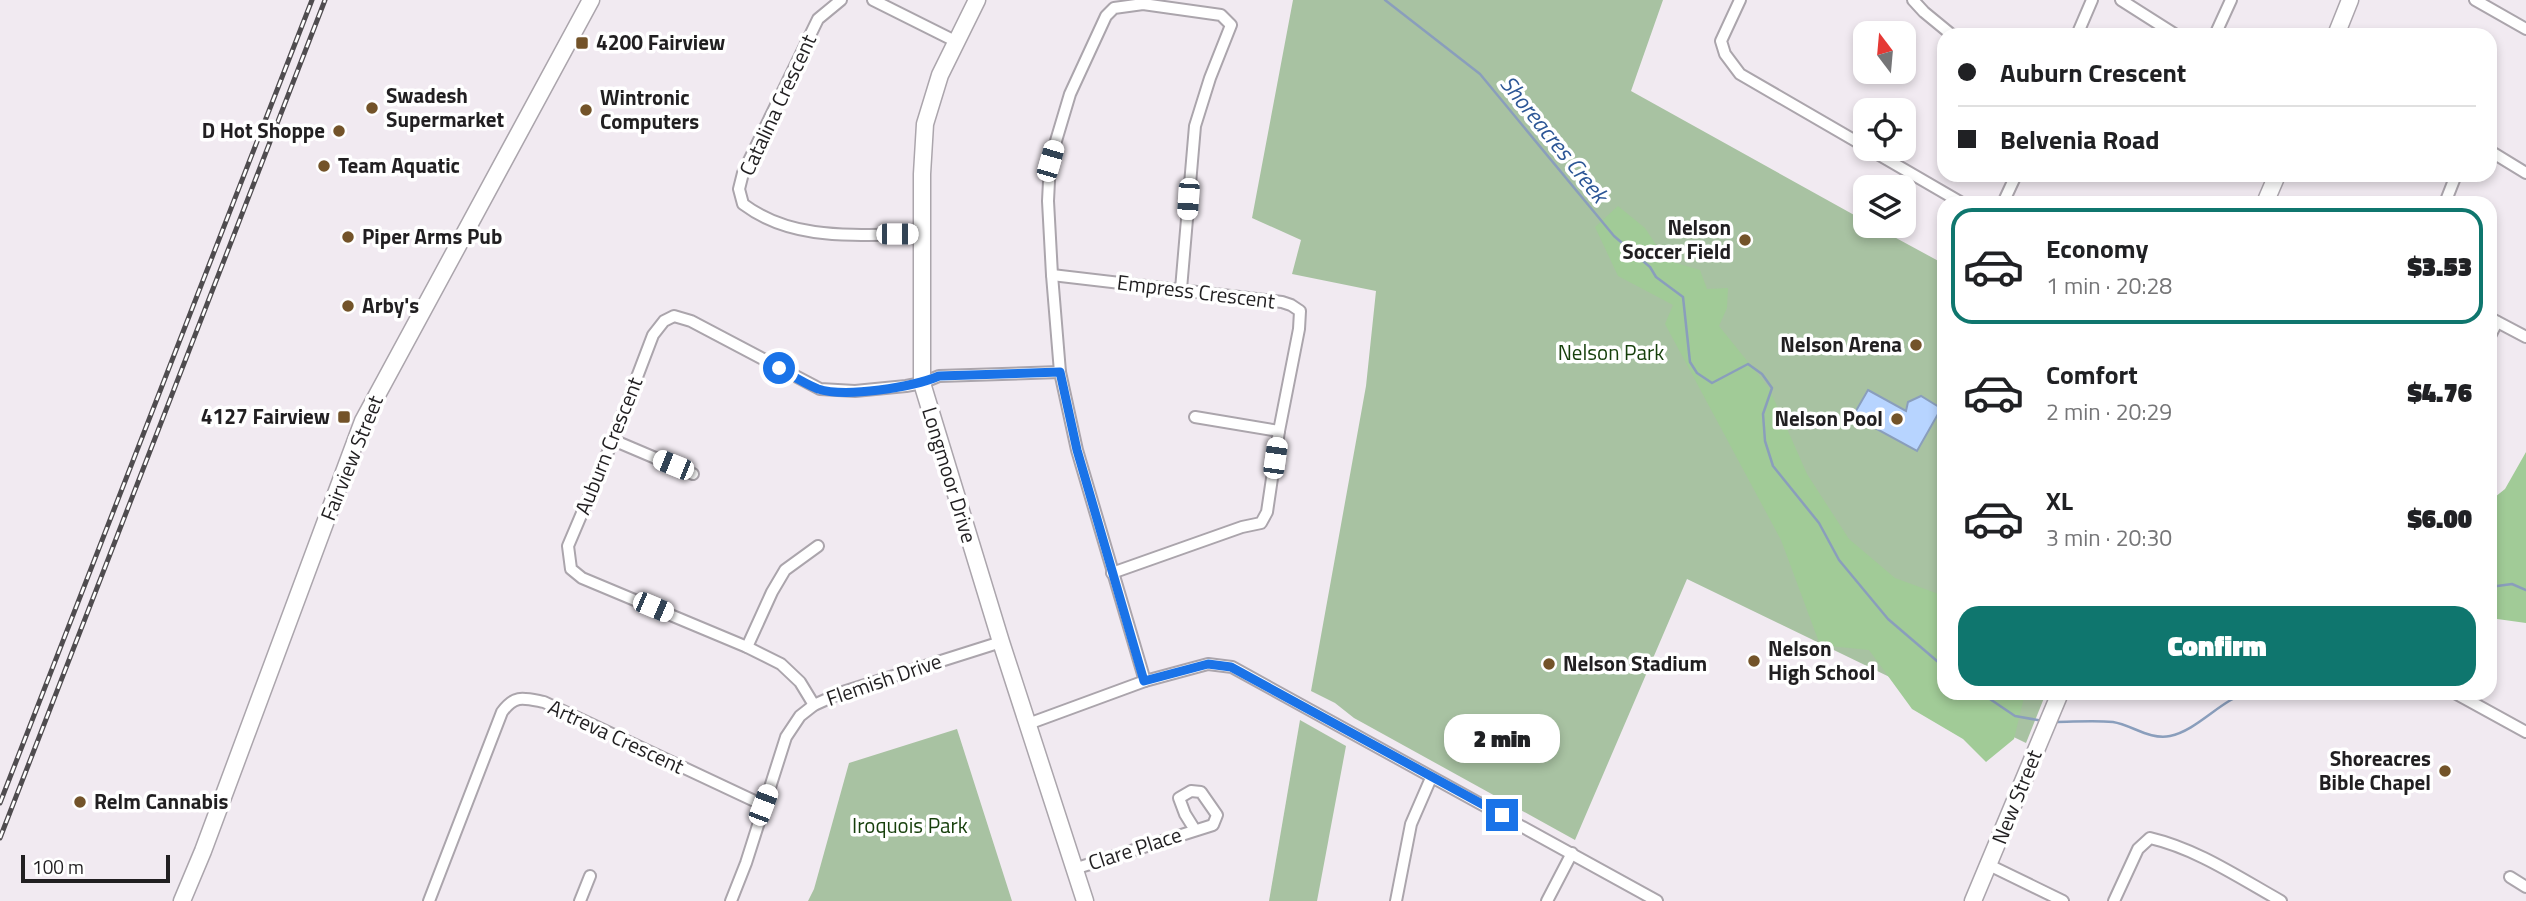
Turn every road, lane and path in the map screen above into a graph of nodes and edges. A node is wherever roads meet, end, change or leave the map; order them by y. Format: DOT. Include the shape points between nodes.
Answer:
graph roads {
  1 [pos="591,0"];
  2 [pos="841,0"];
  3 [pos="873,0"];
  4 [pos="977,0"];
  5 [pos="1740,0"];
  6 [pos="1913,0"];
  7 [pos="2092,0"];
  8 [pos="2121,0"];
  9 [pos="2231,0"];
  10 [pos="2350,0"];
  11 [pos="2474,0"];
  12 [pos="1943,28"];
  13 [pos="2080,28"];
  14 [pos="2164,28"];
  15 [pos="2218,28"];
  16 [pos="2339,28"];
  17 [pos="2526,29"];
  18 [pos="957,42"];
  19 [pos="1853,140"];
  20 [pos="2497,155"];
  21 [pos="1889,161"];
  22 [pos="2526,173"];
  23 [pos="1950,196"];
  24 [pos="922,234"];
  25 [pos="1052,275"];
  26 [pos="1181,289"];
  27 [pos="2497,322"];
  28 [pos="2526,337"];
  29 [pos="1060,372"];
  30 [pos="922,383"];
  31 [pos="1195,416"];
  32 [pos="1279,431"];
  33 [pos="613,440"];
  34 [pos="693,474"];
  35 [pos="818,546"];
  36 [pos="1112,573"];
  37 [pos="1000,642"];
  38 [pos="747,646"];
  39 [pos="1144,681"];
  40 [pos="2057,700"];
  41 [pos="2468,700"];
  42 [pos="814,705"];
  43 [pos="1028,724"];
  44 [pos="2526,732"];
  45 [pos="1432,778"];
  46 [pos="763,805"];
  47 [pos="1195,830"];
  48 [pos="1572,853"];
  49 [pos="1989,865"];
  50 [pos="1074,869"];
  51 [pos="590,876"];
  52 [pos="2510,877"];
  53 [pos="2526,887"];
  54 [pos="182,901"];
  55 [pos="429,901"];
  56 [pos="580,901"];
  57 [pos="731,901"];
  58 [pos="1085,901"];
  59 [pos="1396,901"];
  60 [pos="1548,901"];
  61 [pos="1657,901"];
  62 [pos="1973,901"];
  63 [pos="2063,901"];
  64 [pos="2114,901"];
  65 [pos="2281,901"];
  1 -- 54 [label="main road, Fairview Street" via="363,421"];
  2 -- 24 [label="street, Catalina Crescent" via="818,19 743,173 739,189 743,204 756,214 825,235"];
  3 -- 18 [label="street"];
  4 -- 18 [label="main road, Longmoor Drive"];
  5 -- 19 [label="street" via="1721,41 1740,74"];
  6 -- 12 [label="street"];
  7 -- 13 [label="street"];
  8 -- 14 [label="street"];
  9 -- 15 [label="street"];
  10 -- 16 [label="main road"];
  11 -- 17 [label="street"];
  18 -- 24 [label="main road, Longmoor Drive" via="940,75 925,124"];
  20 -- 22 [label="street"];
  21 -- 23 [label="street"];
  24 -- 30 [label="main road, Longmoor Drive"];
  25 -- 26 [label="street, Empress Crescent"];
  25 -- 26 [label="street" via="1050,161 1070,94 1106,16 1114,8 1143,4 1221,15 1231,25 1195,126"];
  25 -- 29 [label="street"];
  26 -- 32 [label="street, Empress Crescent" via="1282,302 1300,311"];
  27 -- 28 [label="street"];
  29 -- 30 [label="street" via="939,376"];
  29 -- 36 [label="street"];
  30 -- 33 [label="street, Auburn Crescent" via="855,391 820,389 674,316 653,335"];
  30 -- 37 [label="main road, Longmoor Drive"];
  31 -- 32 [label="street"];
  32 -- 36 [label="street, Empress Crescent" via="1267,512 1261,523"];
  33 -- 34 [label="street"];
  33 -- 38 [label="street, Auburn Crescent" via="568,546 571,569 582,578"];
  35 -- 38 [label="street" via="785,570"];
  36 -- 39 [label="street"];
  37 -- 42 [label="street, Flemish Drive"];
  37 -- 43 [label="main road, Longmoor Drive"];
  38 -- 42 [label="street, Auburn Crescent" via="781,664 800,682"];
  39 -- 43 [label="street"];
  39 -- 45 [label="street" via="1208,664 1231,667"];
  40 -- 49 [label="main road, New Street"];
  41 -- 44 [label="street"];
  42 -- 46 [label="street, Flemish Drive" via="786,737"];
  43 -- 50 [label="main road, Longmoor Drive"];
  45 -- 48 [label="street"];
  45 -- 59 [label="street" via="1411,824"];
  46 -- 55 [label="street, Artreva Crescent" via="544,702 524,698 510,702 502,712"];
  46 -- 57 [label="street, Flemish Drive"];
  47 -- 50 [label="street, Clare Place"];
  48 -- 60 [label="street"];
  48 -- 61 [label="street"];
  49 -- 62 [label="main road, New Street"];
  49 -- 63 [label="street"];
  50 -- 58 [label="main road, Longmoor Drive"];
  51 -- 56 [label="street"];
  52 -- 53 [label="street"];
  64 -- 65 [label="street" via="2138,849 2150,838 2199,855"];
}
